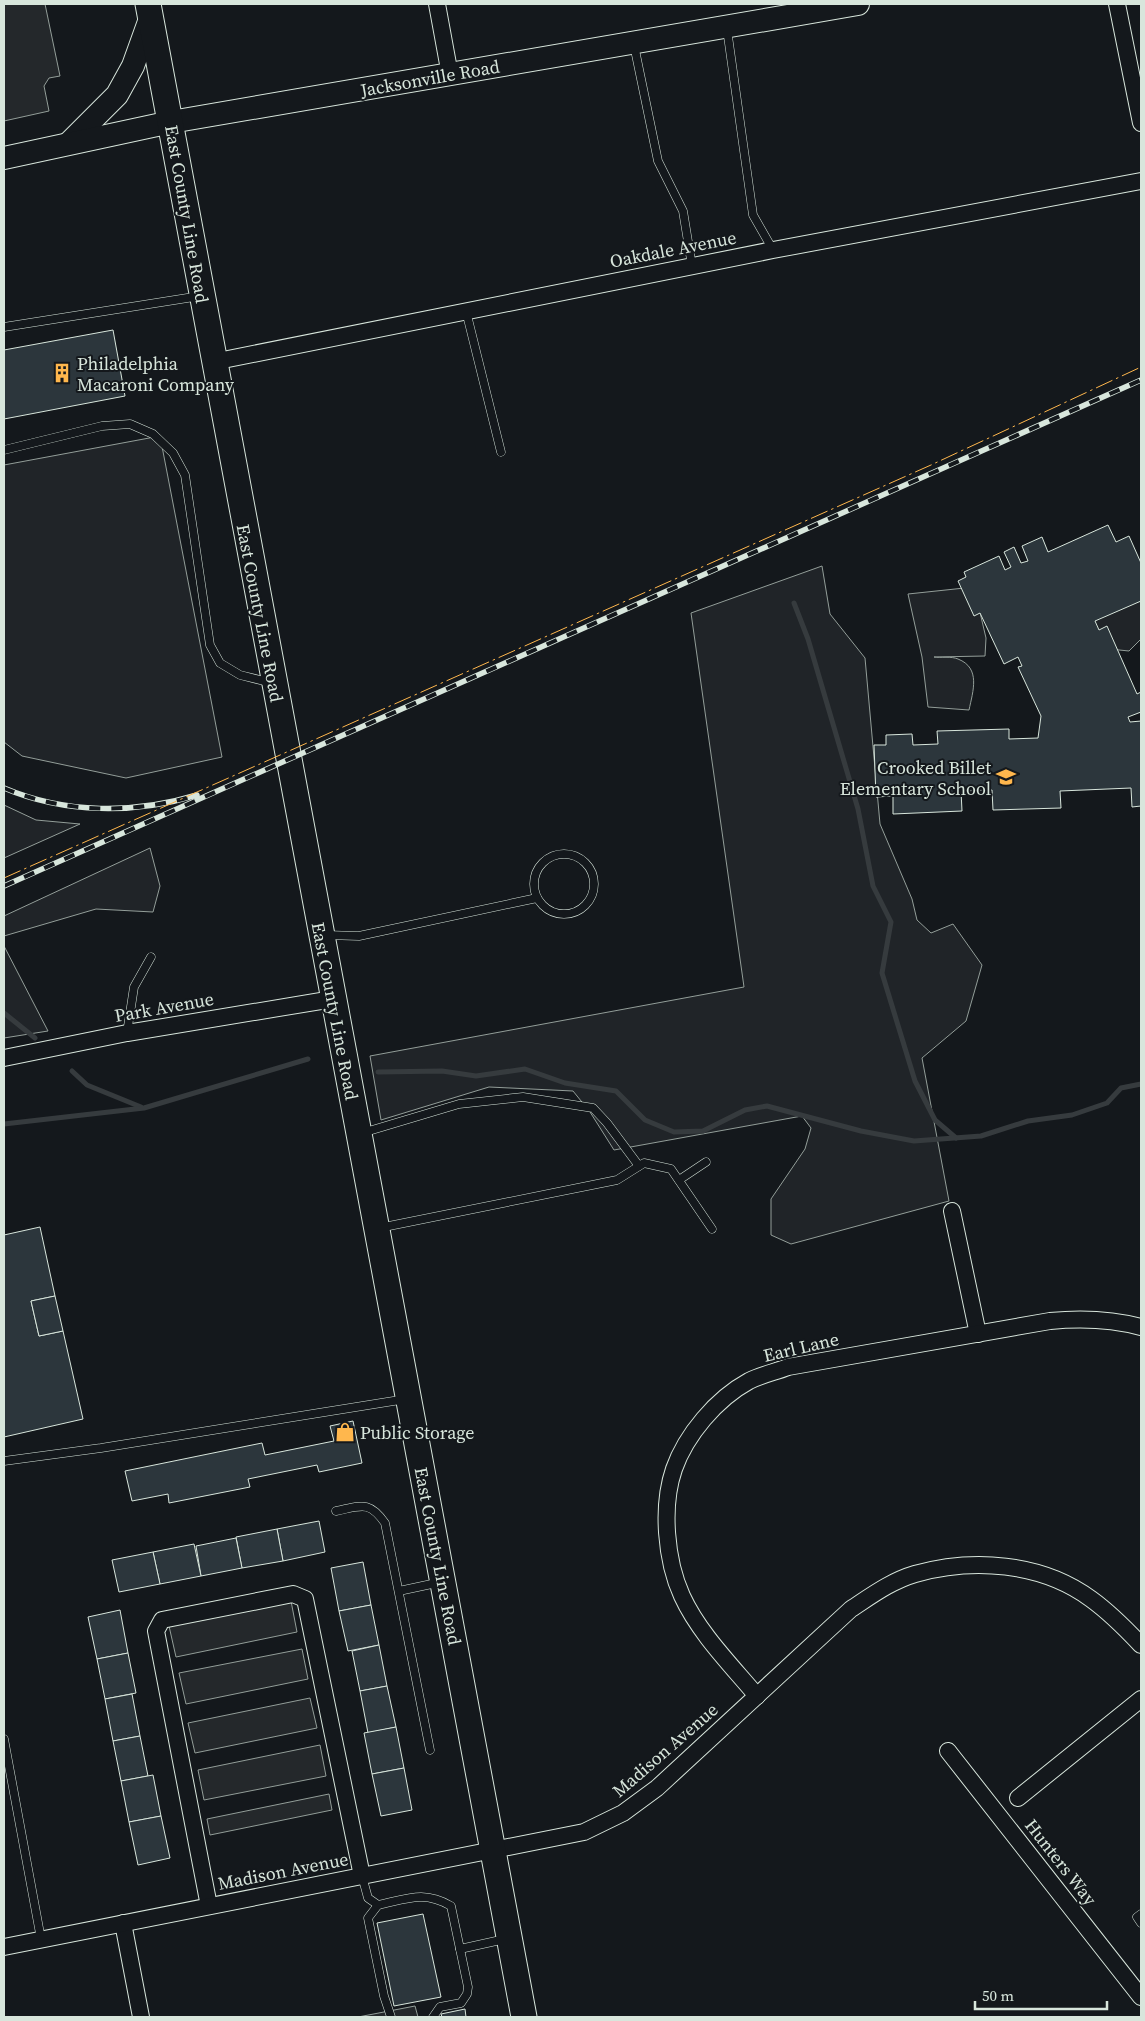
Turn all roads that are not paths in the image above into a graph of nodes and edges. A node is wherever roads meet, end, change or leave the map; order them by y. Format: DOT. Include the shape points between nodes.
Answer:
graph roads {
  1 [pos="437,4"];
  2 [pos="858,4"];
  3 [pos="1117,4"];
  4 [pos="150,10"];
  5 [pos="727,27"];
  6 [pos="634,43"];
  7 [pos="450,75"];
  8 [pos="171,122"];
  9 [pos="1141,123"];
  10 [pos="66,145"];
  11 [pos="4,158"];
  12 [pos="1141,180"];
  13 [pos="773,250"];
  14 [pos="692,266"];
  15 [pos="202,295"];
  16 [pos="466,311"];
  17 [pos="4,327"];
  18 [pos="213,362"];
  19 [pos="4,450"];
  20 [pos="501,452"];
  21 [pos="274,684"];
  22 [pos="537,898"];
  23 [pos="321,935"];
  24 [pos="151,957"];
  25 [pos="332,999"];
  26 [pos="127,1033"];
  27 [pos="4,1058"];
  28 [pos="358,1134"];
  29 [pos="706,1162"];
  30 [pos="639,1166"];
  31 [pos="679,1180"];
  32 [pos="952,1211"];
  33 [pos="376,1229"];
  34 [pos="712,1229"];
  35 [pos="1141,1327"];
  36 [pos="978,1334"];
  37 [pos="408,1399"];
  38 [pos="4,1461"];
  39 [pos="336,1511"];
  40 [pos="443,1582"];
  41 [pos="399,1591"];
  42 [pos="1141,1646"];
  43 [pos="757,1696"];
  44 [pos="1141,1699"];
  45 [pos="4,1739"];
  46 [pos="430,1750"];
  47 [pos="948,1751"];
  48 [pos="1018,1798"];
  49 [pos="494,1850"];
  50 [pos="362,1876"];
  51 [pos="378,1905"];
  52 [pos="210,1906"];
  53 [pos="1141,1914"];
  54 [pos="123,1923"];
  55 [pos="1141,1923"];
  56 [pos="509,1938"];
  57 [pos="41,1939"];
  58 [pos="4,1946"];
  59 [pos="460,1948"];
  60 [pos="1141,1997"];
  61 [pos="141,2017"];
  62 [pos="391,2017"];
  63 [pos="433,2017"];
  64 [pos="524,2017"];
  1 -- 7 [label="street"];
  2 -- 5 [label="main road, Jacksonville Road"];
  3 -- 9 [label="street"];
  4 -- 8 [label="main road, East County Line Road"];
  4 -- 10 [label="main road" via="133,66 117,95"];
  5 -- 6 [label="main road, Jacksonville Road"];
  5 -- 13 [label="lane" via="753,215"];
  6 -- 7 [label="main road, Jacksonville Road"];
  6 -- 14 [label="lane" via="658,161 683,211"];
  7 -- 8 [label="main road, Jacksonville Road"];
  8 -- 10 [label="main road, Jacksonville Road"];
  8 -- 15 [label="main road, East County Line Road"];
  10 -- 11 [label="main road, Jacksonville Road"];
  12 -- 13 [label="street, Oakdale Avenue"];
  13 -- 14 [label="street, Oakdale Avenue"];
  14 -- 16 [label="street, Oakdale Avenue"];
  15 -- 17 [label="lane"];
  15 -- 18 [label="main road, East County Line Road"];
  16 -- 18 [label="street, Oakdale Avenue"];
  16 -- 20 [label="lane"];
  18 -- 21 [label="main road, East County Line Road"];
  19 -- 21 [label="lane" via="102,426 130,424 153,434 173,453 186,475 210,645 220,663 240,675"];
  21 -- 23 [label="main road, East County Line Road"];
  22 -- 22 [label="lane" via="534,889 538,870 552,857 571,855 587,864 592,872 595,883 592,898 572,914 552,912"];
  22 -- 23 [label="lane" via="359,936"];
  23 -- 25 [label="main road, East County Line Road"];
  24 -- 26 [label="lane" via="134,987"];
  25 -- 26 [label="street, Park Avenue"];
  25 -- 28 [label="main road, East County Line Road"];
  26 -- 27 [label="street, Park Avenue"];
  28 -- 30 [label="lane" via="458,1104 523,1097 592,1108"];
  28 -- 33 [label="main road, East County Line Road"];
  29 -- 31 [label="lane"];
  30 -- 31 [label="lane" via="644,1163 671,1169"];
  30 -- 33 [label="lane" via="617,1180"];
  31 -- 34 [label="lane"];
  32 -- 36 [label="street"];
  33 -- 37 [label="main road, East County Line Road"];
  35 -- 36 [label="street, Earl Lane" via="1076,1318"];
  36 -- 43 [label="street, Earl Lane" via="788,1367 749,1381 717,1405 691,1435 673,1470 666,1513 668,1553 682,1596 706,1634"];
  37 -- 38 [label="lane"];
  37 -- 40 [label="main road, East County Line Road"];
  39 -- 41 [label="lane" via="363,1505 376,1510 385,1523"];
  40 -- 41 [label="lane"];
  40 -- 49 [label="main road, East County Line Road"];
  41 -- 46 [label="lane"];
  42 -- 43 [label="street, Madison Avenue" via="1090,1598 1058,1581 1024,1569 986,1564 950,1567 914,1574 882,1588 852,1609"];
  43 -- 49 [label="street, Madison Avenue" via="657,1788 623,1813 584,1832"];
  44 -- 48 [label="street"];
  45 -- 57 [label="lane"];
  47 -- 60 [label="street, Hunters Way"];
  49 -- 50 [label="street, Madison Avenue"];
  49 -- 56 [label="main road, East County Line Road"];
  50 -- 51 [label="lane" via="368,1898"];
  50 -- 52 [label="street, Madison Avenue"];
  50 -- 52 [label="street" via="305,1599 293,1594 162,1620 156,1631"];
  51 -- 59 [label="lane" via="418,1896 437,1898 451,1906"];
  51 -- 62 [label="lane" via="368,1918"];
  52 -- 54 [label="street, Madison Avenue"];
  53 -- 55 [label="lane" via="1137,1917"];
  54 -- 57 [label="street, Madison Avenue"];
  54 -- 61 [label="street"];
  56 -- 59 [label="lane"];
  56 -- 64 [label="main road, East County Line Road"];
  57 -- 58 [label="street, Madison Avenue"];
  59 -- 63 [label="lane" via="467,1994 461,2002 440,2008"];
}
